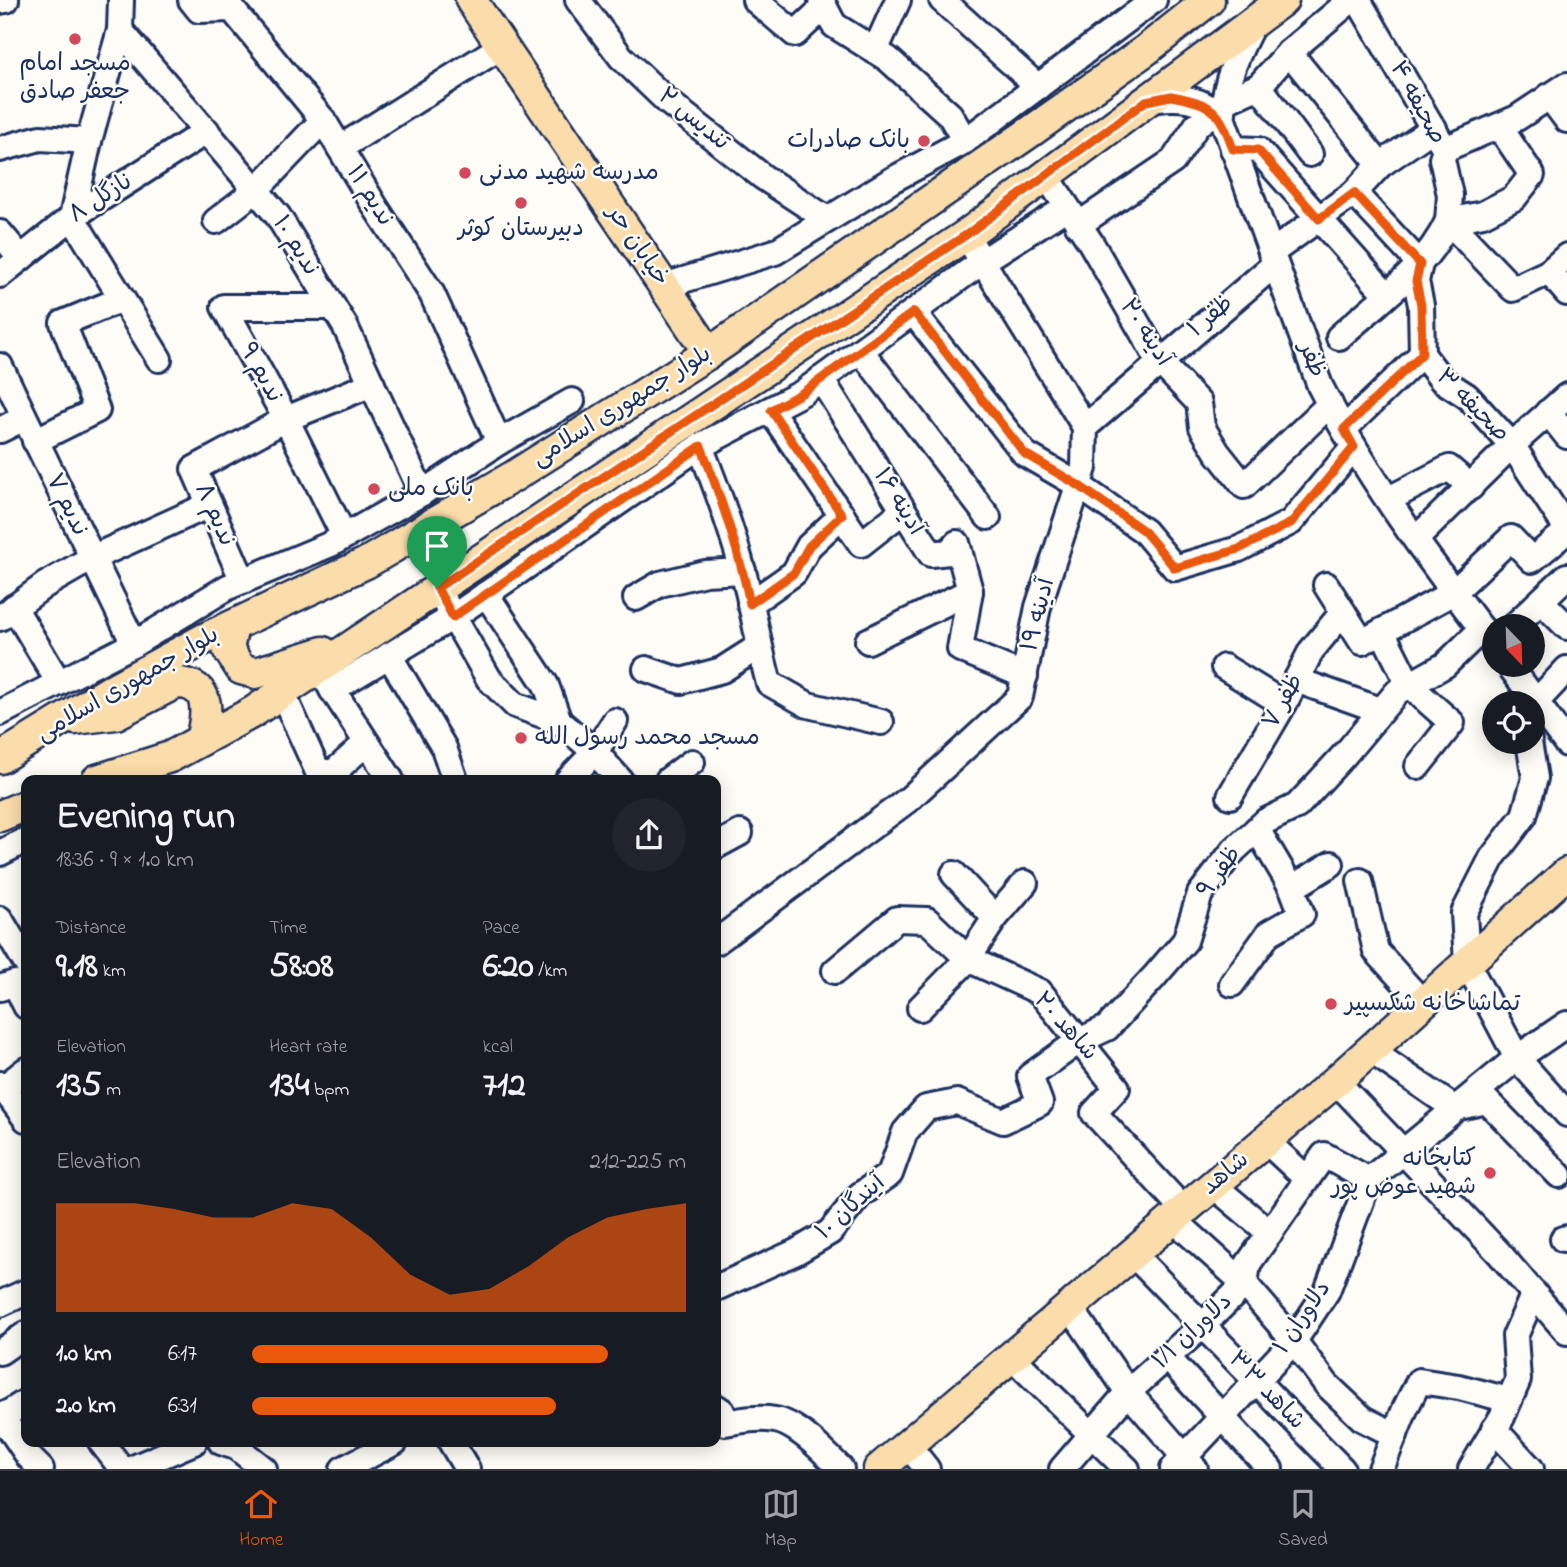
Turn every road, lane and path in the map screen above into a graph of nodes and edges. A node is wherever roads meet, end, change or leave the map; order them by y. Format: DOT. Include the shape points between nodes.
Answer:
graph roads {
  1 [pos="6,0"];
  2 [pos="121,0"];
  3 [pos="191,0"];
  4 [pos="471,0"];
  5 [pos="578,0"];
  6 [pos="755,0"];
  7 [pos="898,0"];
  8 [pos="942,0"];
  9 [pos="1154,0"];
  10 [pos="1209,0"];
  11 [pos="1283,0"];
  12 [pos="1351,0"];
  13 [pos="1358,0"];
  14 [pos="0,1"];
  15 [pos="823,3"];
  16 [pos="1122,9"];
  17 [pos="1256,20"];
  18 [pos="120,30"];
  19 [pos="502,46"];
  20 [pos="874,51"];
  21 [pos="1289,52"];
  22 [pos="1259,86"];
  23 [pos="1038,87"];
  24 [pos="1558,90"];
  25 [pos="1146,101"];
  26 [pos="1012,107"];
  27 [pos="1221,111"];
  28 [pos="323,120"];
  29 [pos="1567,120"];
  30 [pos="1499,126"];
  31 [pos="207,131"];
  32 [pos="1030,132"];
  33 [pos="1440,138"];
  34 [pos="89,141"];
  35 [pos="965,141"];
  36 [pos="340,148"];
  37 [pos="0,149"];
  38 [pos="1233,149"];
  39 [pos="1310,154"];
  40 [pos="1380,165"];
  41 [pos="1046,175"];
  42 [pos="256,190"];
  43 [pos="1354,193"];
  44 [pos="1072,216"];
  45 [pos="72,217"];
  46 [pos="827,219"];
  47 [pos="1319,219"];
  48 [pos="1448,221"];
  49 [pos="216,222"];
  50 [pos="0,233"];
  51 [pos="966,235"];
  52 [pos="21,258"];
  53 [pos="1273,259"];
  54 [pos="983,261"];
  55 [pos="1420,264"];
  56 [pos="1558,264"];
  57 [pos="0,275"];
  58 [pos="664,286"];
  59 [pos="1567,293"];
  60 [pos="1386,294"];
  61 [pos="122,299"];
  62 [pos="334,307"];
  63 [pos="914,312"];
  64 [pos="1339,337"];
  65 [pos="860,351"];
  66 [pos="709,352"];
  67 [pos="1422,354"];
  68 [pos="159,359"];
  69 [pos="1159,361"];
  70 [pos="0,366"];
  71 [pos="821,379"];
  72 [pos="372,384"];
  73 [pos="1567,396"];
  74 [pos="572,401"];
  75 [pos="1329,404"];
  76 [pos="771,410"];
  77 [pos="1548,412"];
  78 [pos="286,419"];
  79 [pos="1085,427"];
  80 [pos="29,429"];
  81 [pos="0,430"];
  82 [pos="1567,436"];
  83 [pos="1349,438"];
  84 [pos="499,442"];
  85 [pos="1512,445"];
  86 [pos="701,446"];
  87 [pos="1078,485"];
  88 [pos="1471,487"];
  89 [pos="422,493"];
  90 [pos="1389,499"];
  91 [pos="209,505"];
  92 [pos="903,511"];
  93 [pos="842,515"];
  94 [pos="988,517"];
  95 [pos="369,522"];
  96 [pos="1567,530"];
  97 [pos="344,536"];
  98 [pos="1416,538"];
  99 [pos="383,554"];
  100 [pos="92,558"];
  101 [pos="1532,560"];
  102 [pos="743,571"];
  103 [pos="243,581"];
  104 [pos="1326,585"];
  105 [pos="437,588"];
  106 [pos="1555,588"];
  107 [pos="970,591"];
  108 [pos="1454,592"];
  109 [pos="486,594"];
  110 [pos="636,598"];
  111 [pos="750,604"];
  112 [pos="7,612"];
  113 [pos="1343,612"];
  114 [pos="1527,614"];
  115 [pos="453,617"];
  116 [pos="233,626"];
  117 [pos="1567,627"];
  118 [pos="1482,629"];
  119 [pos="1382,631"];
  120 [pos="364,637"];
  121 [pos="868,641"];
  122 [pos="1482,641"];
  123 [pos="134,644"];
  124 [pos="758,647"];
  125 [pos="389,655"];
  126 [pos="1224,667"];
  127 [pos="646,669"];
  128 [pos="1567,669"];
  129 [pos="1025,676"];
  130 [pos="325,679"];
  131 [pos="1296,680"];
  132 [pos="59,683"];
  133 [pos="1409,685"];
  134 [pos="1542,691"];
  135 [pos="282,692"];
  136 [pos="1284,704"];
  137 [pos="1380,710"];
  138 [pos="0,713"];
  139 [pos="64,720"];
  140 [pos="615,720"];
  141 [pos="1545,720"];
  142 [pos="559,721"];
  143 [pos="881,722"];
  144 [pos="201,740"];
  145 [pos="366,743"];
  146 [pos="1567,743"];
  147 [pos="595,752"];
  148 [pos="1531,754"];
  149 [pos="0,758"];
  150 [pos="692,762"];
  151 [pos="1418,766"];
  152 [pos="117,775"];
  153 [pos="332,775"];
  154 [pos="338,775"];
  155 [pos="388,775"];
  156 [pos="452,775"];
  157 [pos="573,775"];
  158 [pos="616,775"];
  159 [pos="675,775"];
  160 [pos="1230,796"];
  161 [pos="21,807"];
  162 [pos="0,816"];
  163 [pos="1257,829"];
  164 [pos="740,833"];
  165 [pos="21,842"];
  166 [pos="721,843"];
  167 [pos="0,853"];
  168 [pos="1331,864"];
  169 [pos="954,874"];
  170 [pos="1360,881"];
  171 [pos="1565,881"];
  172 [pos="1024,883"];
  173 [pos="1292,888"];
  174 [pos="995,918"];
  175 [pos="0,919"];
  176 [pos="721,938"];
  177 [pos="21,955"];
  178 [pos="968,959"];
  179 [pos="1467,962"];
  180 [pos="835,971"];
  181 [pos="1232,984"];
  182 [pos="0,988"];
  183 [pos="21,996"];
  184 [pos="1422,1002"];
  185 [pos="920,1009"];
  186 [pos="1567,1024"];
  187 [pos="1079,1041"];
  188 [pos="1370,1049"];
  189 [pos="1517,1058"];
  190 [pos="21,1073"];
  191 [pos="1336,1081"];
  192 [pos="1,1086"];
  193 [pos="957,1102"];
  194 [pos="1454,1108"];
  195 [pos="21,1112"];
  196 [pos="1567,1114"];
  197 [pos="1265,1140"];
  198 [pos="1404,1151"];
  199 [pos="1559,1175"];
  200 [pos="1307,1179"];
  201 [pos="1369,1180"];
  202 [pos="1213,1185"];
  203 [pos="1178,1215"];
  204 [pos="1269,1233"];
  205 [pos="1132,1253"];
  206 [pos="1245,1284"];
  207 [pos="721,1286"];
  208 [pos="1534,1293"];
  209 [pos="21,1294"];
  210 [pos="0,1304"];
  211 [pos="1070,1307"];
  212 [pos="1203,1325"];
  213 [pos="1567,1332"];
  214 [pos="21,1337"];
  215 [pos="1294,1340"];
  216 [pos="0,1352"];
  217 [pos="1011,1356"];
  218 [pos="1167,1357"];
  219 [pos="1256,1381"];
  220 [pos="1128,1392"];
  221 [pos="1509,1400"];
  222 [pos="21,1405"];
  223 [pos="721,1410"];
  224 [pos="1,1415"];
  225 [pos="1221,1417"];
  226 [pos="1494,1429"];
  227 [pos="1091,1434"];
  228 [pos="1395,1435"];
  229 [pos="21,1445"];
  230 [pos="908,1445"];
  231 [pos="22,1447"];
  232 [pos="105,1447"];
  233 [pos="182,1447"];
  234 [pos="238,1447"];
  235 [pos="388,1447"];
  236 [pos="454,1447"];
  237 [pos="1184,1465"];
  238 [pos="356,1466"];
  239 [pos="41,1469"];
  240 [pos="122,1469"];
  241 [pos="131,1469"];
  242 [pos="264,1469"];
  243 [pos="467,1469"];
  244 [pos="841,1469"];
  245 [pos="879,1469"];
  246 [pos="927,1469"];
  247 [pos="1062,1469"];
  248 [pos="1127,1469"];
  249 [pos="1270,1469"];
  250 [pos="1342,1469"];
  251 [pos="1381,1469"];
  252 [pos="1471,1469"];
  253 [pos="1531,1469"];
  1 -- 14 [label="street"];
  2 -- 18 [label="street"];
  3 -- 28 [label="street, ندیم ۱۱" via="199,10 232,9"];
  4 -- 19 [label="main road, خیابان حر"];
  5 -- 46 [label="street, تندیس ۲" via="621,57 667,102 762,177"];
  6 -- 15 [label="street" via="795,34"];
  7 -- 20 [label="street"];
  8 -- 23 [label="street"];
  9 -- 16 [label="street"];
  10 -- 32 [label="main road, بلوار جمهوری اسلامی"];
  11 -- 17 [label="main road, بلوار جمهوری اسلامی"];
  12 -- 21 [label="street"];
  13 -- 33 [label="street, صحیفه ۴"];
  15 -- 20 [label="street" via="834,25"];
  16 -- 23 [label="street"];
  17 -- 25 [label="main road, بلوار جمهوری اسلامی"];
  17 -- 27 [label="street" via="1239,49"];
  18 -- 31 [label="street, ندیم ۱۰"];
  18 -- 34 [label="street"];
  19 -- 36 [label="street"];
  19 -- 58 [label="main road, خیابان حر"];
  20 -- 35 [label="street" via="950,115"];
  21 -- 22 [label="street"];
  21 -- 40 [label="street"];
  22 -- 27 [label="street"];
  22 -- 39 [label="street"];
  23 -- 26 [label="street"];
  24 -- 29 [label="street"];
  24 -- 30 [label="street, ظفر ۱"];
  25 -- 27 [label="street" via="1171,96"];
  25 -- 41 [label="main road, بلوار جمهوری اسلامی"];
  26 -- 32 [label="street"];
  26 -- 35 [label="street"];
  27 -- 38 [label="street, ظفر"];
  27 -- 44 [label="street" via="1197,125 1173,161"];
  28 -- 36 [label="street, ندیم ۱۱"];
  28 -- 42 [label="street"];
  30 -- 33 [label="street, ظفر ۱"];
  30 -- 48 [label="street" via="1532,175 1514,198 1483,214"];
  31 -- 42 [label="street, ندیم ۱۰"];
  31 -- 45 [label="street, نازگل ۸"];
  32 -- 66 [label="main road, بلوار جمهوری اسلامی"];
  33 -- 40 [label="street, ظفر ۱"];
  33 -- 48 [label="street, صحیفه ۴" via="1450,195"];
  34 -- 37 [label="street" via="40,138"];
  34 -- 45 [label="street"];
  35 -- 46 [label="street"];
  36 -- 84 [label="street, ندیم ۱۱" via="432,294"];
  38 -- 47 [label="street" via="1258,150"];
  38 -- 53 [label="street, ظفر"];
  40 -- 43 [label="street, ظفر ۱"];
  41 -- 44 [label="street, آدینه ۲۰"];
  41 -- 51 [label="main road, بلوار جمهوری اسلامی"];
  42 -- 49 [label="street"];
  42 -- 62 [label="street, ندیم ۱۰" via="278,216"];
  43 -- 47 [label="street, ظفر ۱"];
  43 -- 55 [label="street"];
  44 -- 54 [label="street"];
  44 -- 69 [label="street, آدینه ۲۰"];
  45 -- 52 [label="street, نازگل ۸"];
  45 -- 61 [label="street"];
  46 -- 58 [label="street" via="775,252"];
  47 -- 53 [label="street, ظفر ۱"];
  47 -- 60 [label="street"];
  48 -- 55 [label="street" via="1439,242"];
  48 -- 56 [label="street" via="1513,289"];
  50 -- 52 [label="street"];
  51 -- 54 [label="street"];
  51 -- 105 [label="main road, بلوار جمهوری اسلامی"];
  52 -- 57 [label="street, نازگل ۸"];
  53 -- 69 [label="street, ظفر ۱"];
  53 -- 75 [label="street, ظفر"];
  54 -- 63 [label="street"];
  54 -- 79 [label="street"];
  55 -- 60 [label="street"];
  55 -- 67 [label="street" via="1416,281"];
  56 -- 59 [label="street"];
  58 -- 66 [label="main road, خیابان حر"];
  60 -- 64 [label="street"];
  61 -- 68 [label="street"];
  61 -- 80 [label="street" via="63,323 97,410"];
  62 -- 72 [label="street, ندیم ۱۰"];
  62 -- 78 [label="street, ندیم ۹" via="225,307"];
  63 -- 65 [label="street"];
  63 -- 87 [label="street" via="1025,454"];
  65 -- 71 [label="street"];
  65 -- 94 [label="street"];
  66 -- 99 [label="main road, بلوار جمهوری اسلامی"];
  67 -- 83 [label="street"];
  67 -- 85 [label="street, صحیفه ۳" via="1442,380 1467,396"];
  69 -- 75 [label="street, آدینه ۲۰" via="1199,403 1202,426 1244,486"];
  69 -- 79 [label="street, ظفر ۱"];
  70 -- 80 [label="street, ندیم ۷"];
  71 -- 76 [label="street"];
  71 -- 92 [label="street, آدینه ۱۶"];
  72 -- 78 [label="street"];
  72 -- 89 [label="street, ندیم ۱۰"];
  73 -- 77 [label="street"];
  74 -- 84 [label="street"];
  75 -- 83 [label="street, ظفر"];
  76 -- 86 [label="street"];
  76 -- 93 [label="street"];
  77 -- 82 [label="street"];
  77 -- 85 [label="street"];
  78 -- 91 [label="street, ندیم ۸" via="194,469"];
  78 -- 97 [label="street, ندیم ۹"];
  79 -- 87 [label="street, آدینه ۱۹" via="1084,468"];
  80 -- 81 [label="street"];
  80 -- 100 [label="street, ندیم ۷"];
  83 -- 87 [label="street" via="1291,523 1239,549 1175,568 1144,531"];
  83 -- 90 [label="street, ظفر"];
  84 -- 89 [label="street"];
  85 -- 88 [label="street"];
  85 -- 96 [label="street, صحیفه ۳"];
  86 -- 102 [label="street"];
  86 -- 109 [label="street"];
  87 -- 129 [label="street, آدینه ۱۹" via="1038,607"];
  88 -- 90 [label="street" via="1450,468"];
  88 -- 98 [label="street"];
  89 -- 95 [label="street"];
  90 -- 98 [label="street, ظفر"];
  91 -- 100 [label="street"];
  91 -- 103 [label="street, ندیم ۸"];
  92 -- 93 [label="street" via="861,544"];
  92 -- 107 [label="street, آدینه ۱۶" via="931,554 949,552 957,543"];
  93 -- 111 [label="street" via="809,546 794,573"];
  95 -- 97 [label="street"];
  95 -- 99 [label="street"];
  96 -- 101 [label="street"];
  97 -- 103 [label="street"];
  98 -- 108 [label="street, ظفر"];
  99 -- 116 [label="main road, بلوار جمهوری اسلامی"];
  100 -- 112 [label="street"];
  100 -- 123 [label="street, ندیم ۷"];
  101 -- 106 [label="street"];
  101 -- 108 [label="street" via="1511,538"];
  102 -- 110 [label="street" via="705,573 660,584"];
  102 -- 111 [label="street"];
  103 -- 123 [label="street"];
  104 -- 113 [label="street"];
  105 -- 115 [label="street"];
  105 -- 120 [label="main road, بلوار جمهوری اسلامی"];
  106 -- 114 [label="street"];
  106 -- 117 [label="street"];
  107 -- 121 [label="street"];
  107 -- 129 [label="street, آدینه ۱۶" via="960,649"];
  108 -- 118 [label="street, ظفر"];
  108 -- 119 [label="street"];
  109 -- 115 [label="street"];
  109 -- 142 [label="street" via="545,685"];
  111 -- 124 [label="street"];
  112 -- 132 [label="street"];
  113 -- 119 [label="street" via="1362,642"];
  113 -- 131 [label="street, ظفر ۷" via="1311,651"];
  115 -- 125 [label="street"];
  115 -- 142 [label="street" via="489,679 515,705"];
  116 -- 120 [label="main road" via="228,649 241,669 256,673"];
  116 -- 139 [label="main road, بلوار جمهوری اسلامی"];
  119 -- 133 [label="street"];
  120 -- 130 [label="main road, بلوار جمهوری اسلامی"];
  122 -- 133 [label="street, ظفر ۹"];
  123 -- 132 [label="street"];
  124 -- 127 [label="street" via="722,670 681,681"];
  124 -- 143 [label="street" via="769,683 808,705"];
  125 -- 130 [label="street"];
  125 -- 156 [label="street" via="444,748"];
  126 -- 136 [label="street"];
  128 -- 134 [label="street"];
  129 -- 176 [label="street, آدینه ۱۹" via="1020,697 909,799"];
  130 -- 135 [label="main road, بلوار جمهوری اسلامی"];
  130 -- 145 [label="street"];
  131 -- 136 [label="street, ظفر ۷"];
  131 -- 137 [label="street"];
  132 -- 138 [label="street"];
  133 -- 137 [label="street, ظفر ۹"];
  133 -- 151 [label="street" via="1452,723"];
  135 -- 144 [label="main road, بلوار جمهوری اسلامی"];
  135 -- 153 [label="street" via="318,772"];
  136 -- 160 [label="street, ظفر ۷"];
  137 -- 163 [label="street, ظفر ۹" via="1297,806"];
  139 -- 144 [label="main road" via="116,714 184,683 195,689 206,705"];
  139 -- 149 [label="main road, بلوار جمهوری اسلامی"];
  140 -- 147 [label="street"];
  141 -- 146 [label="street"];
  142 -- 147 [label="street"];
  144 -- 152 [label="main road, بلوار جمهوری اسلامی" via="170,757"];
  145 -- 154 [label="street"];
  145 -- 155 [label="street"];
  147 -- 157 [label="street"];
  147 -- 158 [label="street"];
  148 -- 179 [label="street" via="1535,778 1524,816 1492,858 1464,913"];
  150 -- 159 [label="street"];
  161 -- 162 [label="main road"];
  163 -- 173 [label="street"];
  163 -- 187 [label="street, ظفر ۹" via="1200,894 1185,941 1107,1028"];
  164 -- 166 [label="street"];
  165 -- 167 [label="street"];
  168 -- 173 [label="street"];
  169 -- 174 [label="street"];
  170 -- 184 [label="street" via="1376,951"];
  171 -- 179 [label="main road, شاهد"];
  172 -- 174 [label="street"];
  173 -- 181 [label="street" via="1302,914 1269,933"];
  174 -- 178 [label="street"];
  175 -- 177 [label="street"];
  178 -- 180 [label="street, شاهد ۲۰" via="927,920 897,919"];
  178 -- 185 [label="street"];
  178 -- 187 [label="street, شاهد ۲۰" via="1040,992"];
  179 -- 184 [label="main road, شاهد"];
  179 -- 189 [label="street"];
  182 -- 183 [label="street" via="15,983"];
  184 -- 188 [label="main road, شاهد"];
  186 -- 189 [label="street, دلاوران ۱"];
  187 -- 193 [label="street, ظفر ۹" via="1030,1076 1040,1103 1003,1121"];
  187 -- 203 [label="street, شاهد ۲۰" via="1118,1088 1094,1113"];
  188 -- 191 [label="main road, شاهد"];
  188 -- 194 [label="street"];
  189 -- 194 [label="street, دلاوران ۱"];
  189 -- 196 [label="street"];
  190 -- 192 [label="street"];
  191 -- 197 [label="main road, شاهد"];
  191 -- 198 [label="street"];
  192 -- 195 [label="street"];
  193 -- 207 [label="street, آیندگان ۱۰" via="926,1108 905,1132 890,1174 860,1195 830,1232"];
  194 -- 198 [label="street, دلاوران ۱"];
  194 -- 199 [label="street" via="1487,1101"];
  197 -- 200 [label="street"];
  197 -- 202 [label="main road, شاهد"];
  198 -- 201 [label="street, دلاوران ۱"];
  198 -- 208 [label="street"];
  200 -- 201 [label="street, دلاوران ۱/۱" via="1324,1155"];
  200 -- 204 [label="street, دلاوران ۱/۱"];
  201 -- 215 [label="street, دلاوران ۱" via="1327,1291"];
  202 -- 203 [label="main road, شاهد"];
  202 -- 204 [label="street"];
  203 -- 205 [label="main road, شاهد"];
  203 -- 206 [label="street"];
  204 -- 206 [label="street, دلاوران ۱/۱" via="1248,1264"];
  205 -- 211 [label="main road, شاهد"];
  205 -- 212 [label="street, شاهد ۳۳"];
  206 -- 212 [label="street, دلاوران ۱/۱"];
  206 -- 215 [label="street"];
  208 -- 213 [label="street"];
  208 -- 221 [label="street" via="1515,1336 1518,1380"];
  209 -- 210 [label="street"];
  211 -- 217 [label="main road, شاهد"];
  211 -- 220 [label="street"];
  212 -- 218 [label="street, دلاوران ۱/۱"];
  212 -- 219 [label="street, شاهد ۳۳"];
  214 -- 216 [label="street"];
  215 -- 219 [label="street, دلاوران ۱"];
  215 -- 228 [label="street" via="1327,1385 1363,1419"];
  217 -- 227 [label="street"];
  217 -- 230 [label="main road, شاهد"];
  218 -- 220 [label="street, دلاوران ۱/۱"];
  218 -- 225 [label="street"];
  219 -- 225 [label="street, دلاوران ۱"];
  219 -- 250 [label="street, شاهد ۳۳"];
  220 -- 227 [label="street, دلاوران ۱/۱"];
  220 -- 237 [label="street"];
  221 -- 226 [label="street"];
  221 -- 228 [label="street" via="1419,1381"];
  222 -- 224 [label="street"];
  223 -- 244 [label="street" via="726,1423 778,1420 817,1443"];
  224 -- 229 [label="street"];
  225 -- 237 [label="street, دلاوران ۱"];
  225 -- 249 [label="street"];
  226 -- 252 [label="street"];
  226 -- 253 [label="street"];
  227 -- 247 [label="street, دلاوران ۱/۱"];
  227 -- 248 [label="street"];
  228 -- 251 [label="street"];
  230 -- 245 [label="main road, شاهد"];
  230 -- 246 [label="street"];
  231 -- 239 [label="street"];
  232 -- 240 [label="street"];
  233 -- 241 [label="street"];
  234 -- 242 [label="street"];
  235 -- 238 [label="street"];
  236 -- 243 [label="street"];
}
